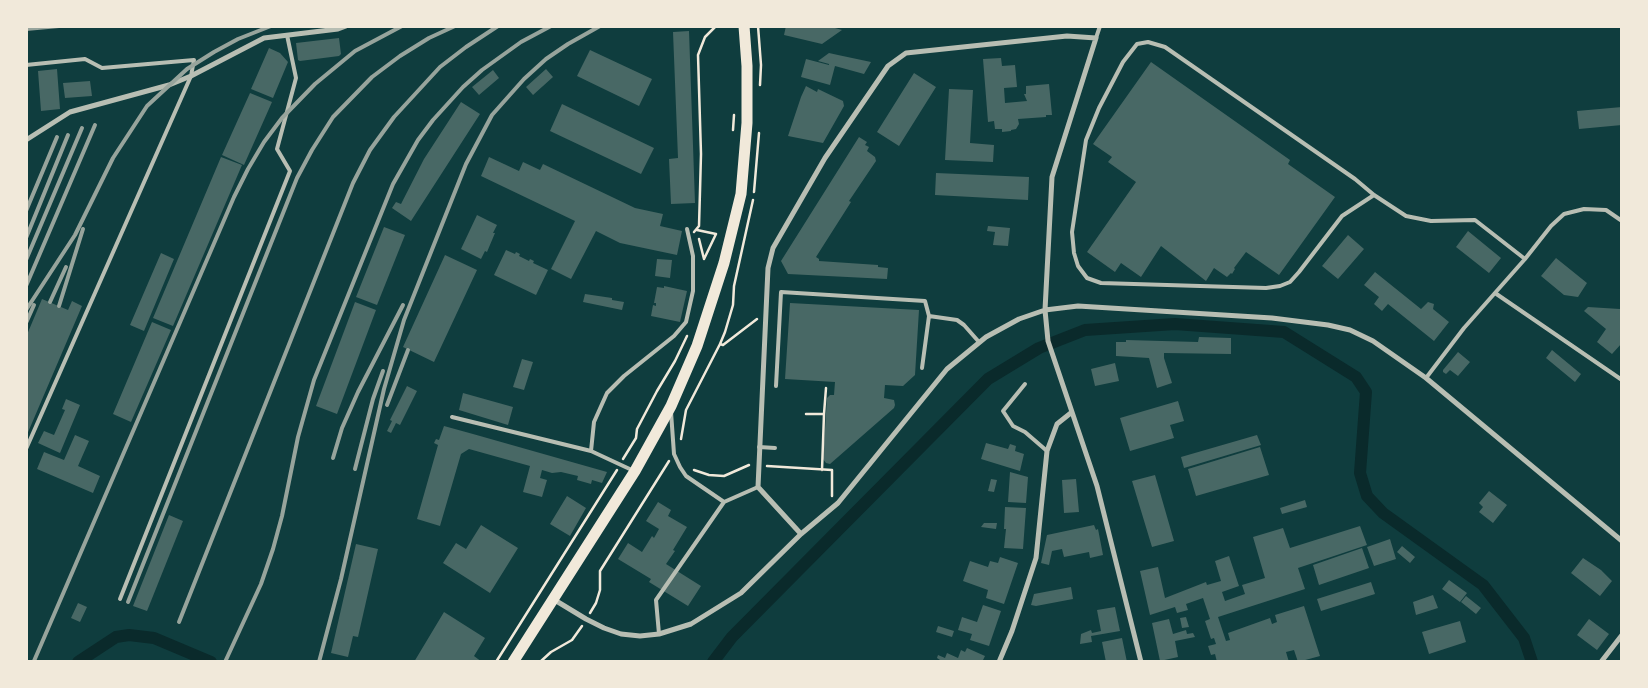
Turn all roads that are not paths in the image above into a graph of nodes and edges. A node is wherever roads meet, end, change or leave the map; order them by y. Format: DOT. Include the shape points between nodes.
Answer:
graph roads {
  1 [pos="346,26"];
  2 [pos="744,26"];
  3 [pos="1100,26"];
  4 [pos="287,35"];
  5 [pos="1096,38"];
  6 [pos="26,65"];
  7 [pos="191,76"];
  8 [pos="26,140"];
  9 [pos="1374,195"];
  10 [pos="1622,221"];
  11 [pos="687,229"];
  12 [pos="1525,260"];
  13 [pos="1495,293"];
  14 [pos="1045,310"];
  15 [pos="929,316"];
  16 [pos="979,342"];
  17 [pos="922,368"];
  18 [pos="1426,378"];
  19 [pos="1622,380"];
  20 [pos="1025,384"];
  21 [pos="776,386"];
  22 [pos="670,406"];
  23 [pos="1072,412"];
  24 [pos="452,418"];
  25 [pos="759,447"];
  26 [pos="775,448"];
  27 [pos="26,449"];
  28 [pos="591,451"];
  29 [pos="1047,451"];
  30 [pos="635,471"];
  31 [pos="758,487"];
  32 [pos="724,502"];
  33 [pos="801,534"];
  34 [pos="1622,541"];
  35 [pos="120,599"];
  36 [pos="553,599"];
  37 [pos="659,634"];
  38 [pos="1622,634"];
  39 [pos="513,662"];
  40 [pos="999,662"];
  41 [pos="1141,662"];
  42 [pos="1601,662"];
  1 -- 4 [label="street"];
  2 -- 22 [label="main road" via="746,140 738,209 697,346"];
  3 -- 5 [label="lane"];
  4 -- 7 [label="street" via="264,38"];
  4 -- 35 [label="lane" via="296,78 277,149 290,171"];
  5 -- 14 [label="street" via="1052,177"];
  5 -- 25 [label="street" via="1068,36 906,53 888,66 825,158 773,248 768,268"];
  6 -- 7 [label="lane" via="85,59 102,68 194,60"];
  7 -- 8 [label="street" via="70,112"];
  7 -- 27 [label="lane"];
  9 -- 9 [label="lane" via="1342,216 1290,282 1280,286 1101,283 1087,278 1078,266 1074,252 1072,232 1086,140 1123,62 1137,44 1148,42 1164,46"];
  9 -- 12 [label="lane" via="1418,220 1475,220"];
  10 -- 12 [label="lane" via="1606,210 1584,209 1564,214"];
  11 -- 28 [label="lane" via="693,291 686,322 607,393 594,422"];
  12 -- 13 [label="lane"];
  13 -- 18 [label="lane"];
  13 -- 19 [label="lane"];
  14 -- 16 [label="street" via="1019,319"];
  14 -- 18 [label="street" via="1078,306 1272,318 1328,325 1350,330 1373,341"];
  14 -- 23 [label="street" via="1048,341"];
  15 -- 16 [label="lane" via="957,320"];
  15 -- 17 [label="lane"];
  15 -- 21 [label="lane" via="924,301 781,292"];
  16 -- 33 [label="street" via="947,369 838,502"];
  18 -- 34 [label="street"];
  20 -- 29 [label="lane" via="1003,412 1013,426 1026,432"];
  22 -- 30 [label="main road"];
  22 -- 32 [label="lane" via="674,454 680,467 686,476"];
  23 -- 29 [label="street" via="1057,424"];
  23 -- 41 [label="street" via="1097,486"];
  24 -- 28 [label="lane"];
  25 -- 26 [label="lane"];
  25 -- 31 [label="street"];
  28 -- 30 [label="lane"];
  29 -- 40 [label="street" via="1036,558"];
  30 -- 36 [label="main road"];
  31 -- 32 [label="lane"];
  31 -- 33 [label="street"];
  32 -- 37 [label="lane" via="656,600"];
  33 -- 37 [label="street" via="742,593 692,624"];
  36 -- 37 [label="street" via="586,620 612,631 640,636"];
  36 -- 39 [label="main road"];
  38 -- 42 [label="street"];
}
